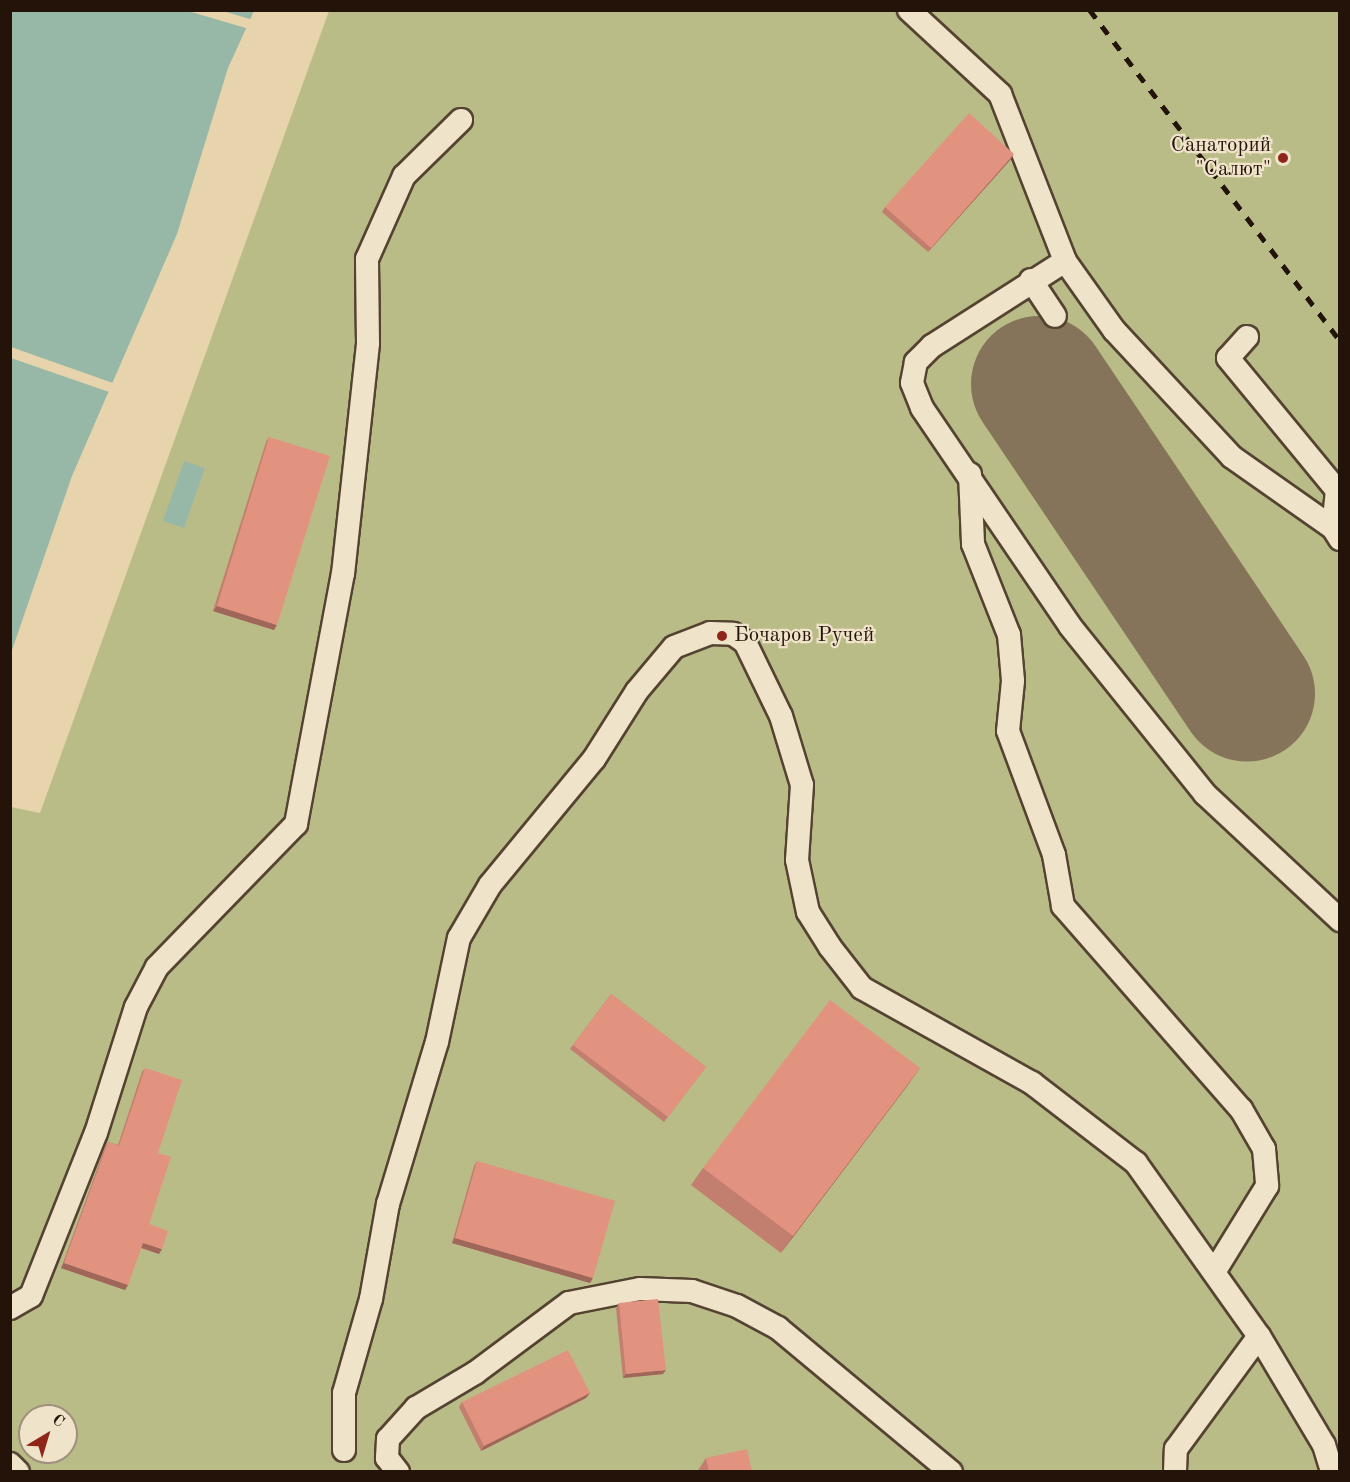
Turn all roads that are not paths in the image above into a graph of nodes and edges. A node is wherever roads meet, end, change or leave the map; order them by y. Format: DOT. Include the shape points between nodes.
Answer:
graph roads {
  1 [pos="909,10"];
  2 [pos="461,120"];
  3 [pos="1065,261"];
  4 [pos="1031,280"];
  5 [pos="1055,316"];
  6 [pos="1247,337"];
  7 [pos="970,472"];
  8 [pos="1336,533"];
  9 [pos="1340,920"];
  10 [pos="1216,1269"];
  11 [pos="10,1308"];
  12 [pos="1259,1336"];
  13 [pos="344,1450"];
  14 [pos="10,1464"];
  15 [pos="18,1472"];
  16 [pos="398,1472"];
  17 [pos="951,1472"];
  18 [pos="1175,1472"];
  19 [pos="1332,1472"];
  1 -- 3 [label="lane" via="1000,94"];
  2 -- 11 [label="lane" via="404,176 366,259 368,343 343,574 296,824 157,967 136,1007 96,1133 32,1296"];
  3 -- 4 [label="lane"];
  3 -- 8 [label="lane" via="1114,330 1232,457"];
  4 -- 5 [label="lane"];
  4 -- 7 [label="lane" via="916,362 912,383 922,408"];
  6 -- 8 [label="lane" via="1228,358 1337,490"];
  7 -- 9 [label="lane" via="1070,626 1205,794"];
  7 -- 10 [label="lane" via="973,544 1009,635 1008,731 1054,855 1063,906 1241,1109 1264,1149 1267,1186"];
  10 -- 12 [label="lane"];
  10 -- 13 [label="lane" via="1136,1163 1032,1083 856,980 808,912 797,860 802,785 781,716 745,642 733,634 710,633 674,647 644,682 594,759 490,885 459,938 437,1042 388,1204 371,1299 344,1393"];
  12 -- 18 [label="lane" via="1176,1449"];
  12 -- 19 [label="lane" via="1324,1445"];
  14 -- 15 [label="lane"];
  16 -- 17 [label="lane" via="387,1458 388,1439 416,1408 475,1373 569,1303 640,1289 692,1291 737,1306 778,1328"];
}
